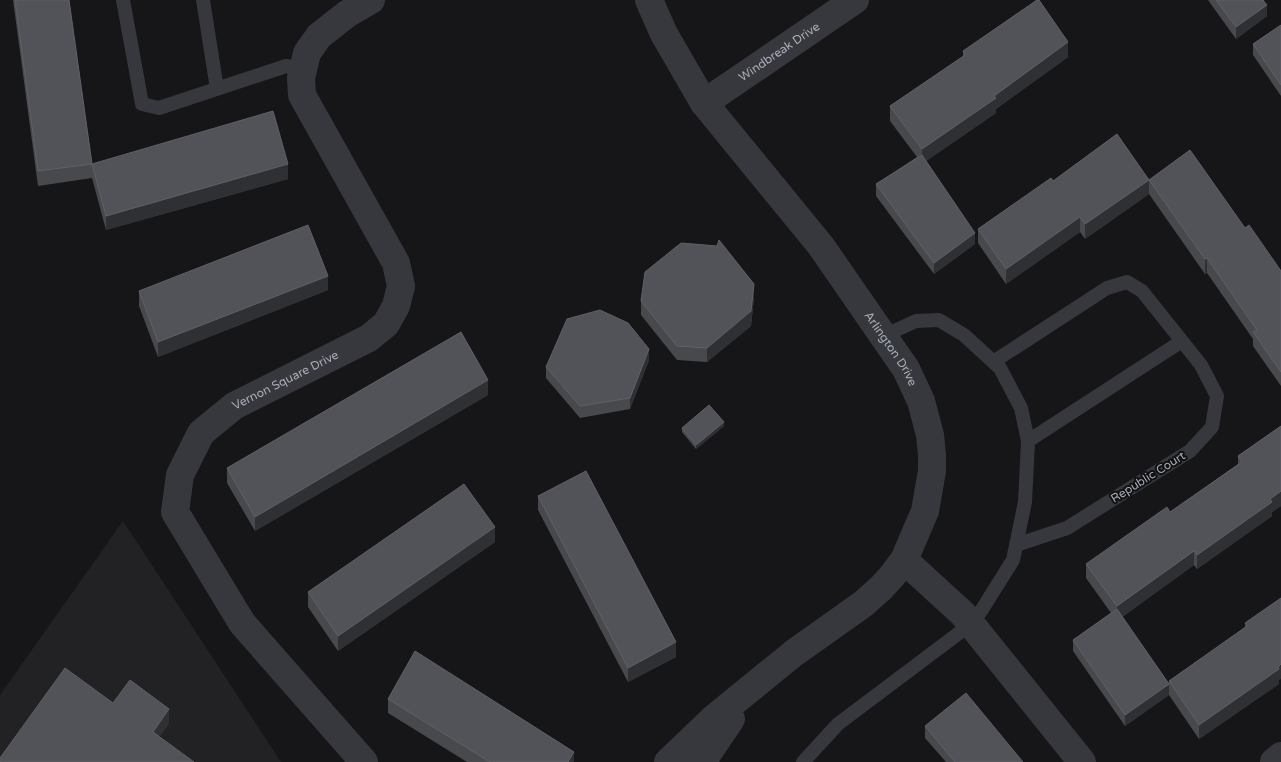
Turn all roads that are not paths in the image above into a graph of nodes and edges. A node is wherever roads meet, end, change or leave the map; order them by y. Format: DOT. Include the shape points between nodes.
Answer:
graph roads {
  1 [pos="123,0"];
  2 [pos="203,0"];
  3 [pos="370,0"];
  4 [pos="649,0"];
  5 [pos="855,0"];
  6 [pos="342,7"];
  7 [pos="303,69"];
  8 [pos="217,89"];
  9 [pos="704,103"];
  10 [pos="883,336"];
  11 [pos="1182,341"];
  12 [pos="993,362"];
  13 [pos="1028,441"];
  14 [pos="1016,545"];
  15 [pos="904,560"];
  16 [pos="970,624"];
  17 [pos="752,689"];
  18 [pos="1281,756"];
  19 [pos="364,762"];
  20 [pos="668,762"];
  21 [pos="702,762"];
  22 [pos="804,762"];
  23 [pos="1082,762"];
  24 [pos="1274,762"];
  1 -- 8 [label="lane" via="142,104 159,108"];
  2 -- 8 [label="lane"];
  3 -- 6 [label="street, Vernon Square Drive"];
  4 -- 9 [label="street, Arlington Drive" via="664,34"];
  5 -- 9 [label="street, Windbreak Drive"];
  6 -- 7 [label="street, Vernon Square Drive" via="307,53"];
  7 -- 8 [label="lane" via="286,66"];
  7 -- 19 [label="street, Vernon Square Drive" via="302,95 396,263 400,286 396,306 386,324 369,338 234,406 201,433 180,475 175,512 242,624"];
  9 -- 10 [label="street, Arlington Drive" via="821,246"];
  10 -- 12 [label="lane" via="916,321 939,320 964,336"];
  10 -- 15 [label="street, Arlington Drive" via="906,369 921,401 932,455 925,511"];
  11 -- 12 [label="lane, Republic Court" via="1142,291 1127,282 1107,288"];
  11 -- 13 [label="lane"];
  11 -- 14 [label="lane, Republic Court" via="1201,365 1217,396 1212,427 1190,451 1067,528"];
  12 -- 13 [label="lane" via="1000,368 1021,408"];
  13 -- 14 [label="lane" via="1025,502"];
  14 -- 16 [label="lane" via="1013,560"];
  15 -- 16 [label="street"];
  15 -- 17 [label="street, Arlington Drive" via="863,604 794,653"];
  16 -- 22 [label="lane" via="838,724"];
  16 -- 23 [label="street"];
  17 -- 20 [label="street, Arlington Drive" via="714,718"];
  17 -- 21 [label="street, Arlington Drive"];
  18 -- 24 [label="street"];
}
